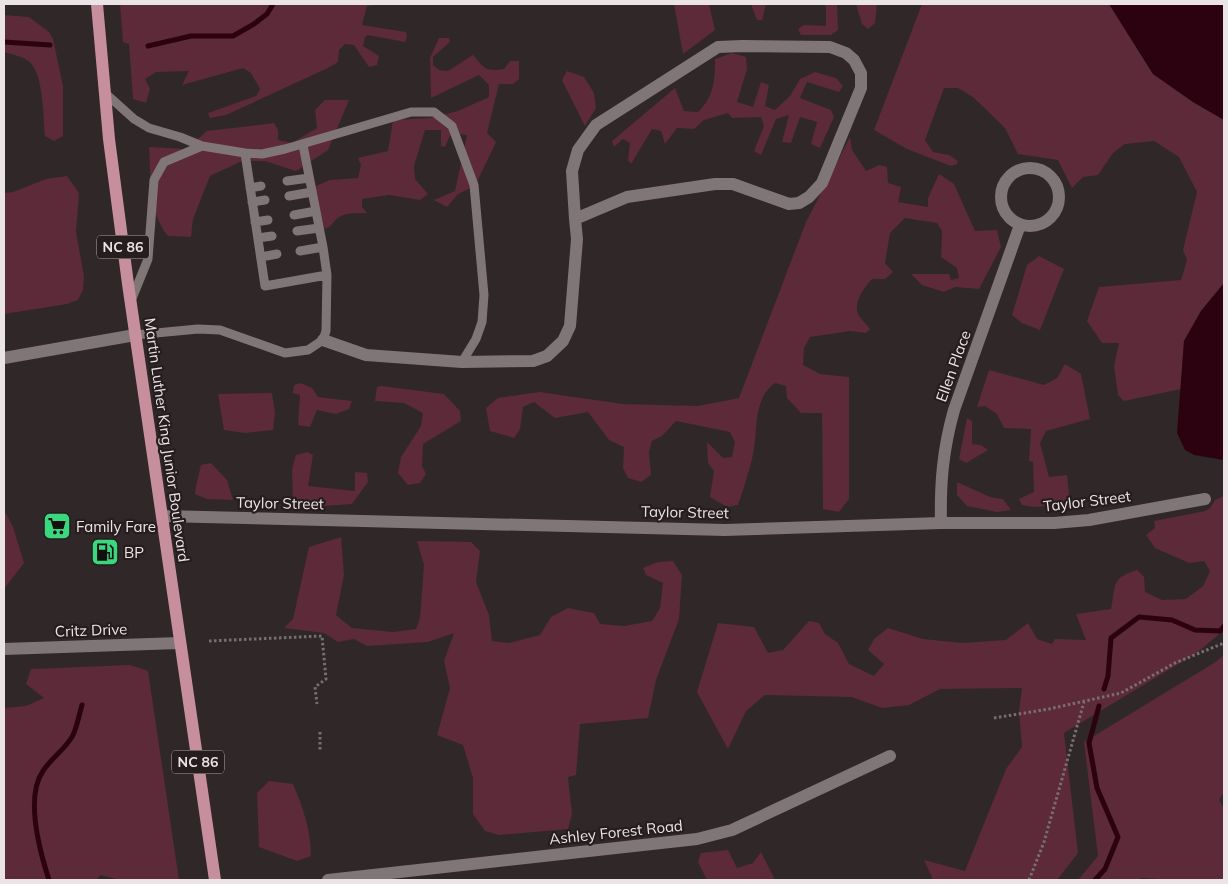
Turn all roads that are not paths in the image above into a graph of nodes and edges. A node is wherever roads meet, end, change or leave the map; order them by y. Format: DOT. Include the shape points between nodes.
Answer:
graph roads {
  1 [pos="97,4"];
  2 [pos="104,92"];
  3 [pos="303,145"];
  4 [pos="202,146"];
  5 [pos="246,153"];
  6 [pos="309,178"];
  7 [pos="287,182"];
  8 [pos="261,186"];
  9 [pos="250,188"];
  10 [pos="312,192"];
  11 [pos="289,196"];
  12 [pos="265,200"];
  13 [pos="252,202"];
  14 [pos="316,212"];
  15 [pos="294,215"];
  16 [pos="575,219"];
  17 [pos="268,220"];
  18 [pos="255,222"];
  19 [pos="1020,225"];
  20 [pos="319,228"];
  21 [pos="297,231"];
  22 [pos="272,236"];
  23 [pos="258,238"];
  24 [pos="323,247"];
  25 [pos="300,251"];
  26 [pos="276,254"];
  27 [pos="261,257"];
  28 [pos="327,275"];
  29 [pos="130,304"];
  30 [pos="135,334"];
  31 [pos="323,340"];
  32 [pos="4,358"];
  33 [pos="462,362"];
  34 [pos="1205,499"];
  35 [pos="162,516"];
  36 [pos="941,523"];
  37 [pos="180,643"];
  38 [pos="4,649"];
  39 [pos="890,756"];
  40 [pos="215,880"];
  41 [pos="328,880"];
  1 -- 2 [label="main road, Martin Luther King Junior Boulevard / NC 86"];
  2 -- 4 [label="lane" via="134,119 150,128"];
  2 -- 29 [label="main road, Martin Luther King Junior Boulevard / NC 86"];
  3 -- 5 [label="lane" via="262,154"];
  3 -- 6 [label="lane"];
  3 -- 33 [label="lane" via="411,112 434,112 452,126 474,185 484,295 482,322"];
  4 -- 5 [label="lane"];
  4 -- 29 [label="lane" via="164,162 154,180 148,260"];
  5 -- 9 [label="lane"];
  6 -- 7 [label="lane"];
  6 -- 10 [label="lane"];
  8 -- 9 [label="lane"];
  9 -- 13 [label="lane"];
  10 -- 11 [label="lane"];
  10 -- 14 [label="lane"];
  12 -- 13 [label="lane"];
  13 -- 18 [label="lane"];
  14 -- 15 [label="lane"];
  14 -- 20 [label="lane"];
  16 -- 16 [label="street" via="627,197 715,184 733,184 789,204 799,203 822,183 861,88 861,73 854,60 830,47 718,47 596,125 578,150 572,171"];
  16 -- 33 [label="street" via="573,304 570,326 563,341 547,356 534,361"];
  17 -- 18 [label="lane"];
  18 -- 23 [label="lane"];
  19 -- 19 [label="street" via="1039,226 1054,215 1058,207 1058,188 1048,173 1040,169 1021,168 1006,179 1002,187 1002,206 1012,221"];
  19 -- 36 [label="street, Ellen Place" via="947,436 940,491"];
  20 -- 21 [label="lane"];
  20 -- 24 [label="lane"];
  22 -- 23 [label="lane"];
  23 -- 27 [label="lane"];
  24 -- 25 [label="lane"];
  24 -- 28 [label="lane"];
  26 -- 27 [label="lane"];
  27 -- 28 [label="lane" via="265,286"];
  28 -- 31 [label="lane"];
  29 -- 30 [label="main road, Martin Luther King Junior Boulevard / NC 86"];
  30 -- 31 [label="lane" via="220,330 285,353 308,350"];
  30 -- 32 [label="street"];
  30 -- 35 [label="main road, Martin Luther King Junior Boulevard / NC 86"];
  31 -- 33 [label="street" via="366,355"];
  34 -- 36 [label="street, Taylor Street" via="1089,520"];
  35 -- 36 [label="street, Taylor Street" via="725,530"];
  35 -- 37 [label="main road, Martin Luther King Junior Boulevard / NC 86"];
  37 -- 38 [label="street, Critz Drive"];
  37 -- 40 [label="main road, Martin Luther King Junior Boulevard / NC 86"];
  39 -- 41 [label="street, Ashley Forest Road" via="732,830 697,840"];
}
